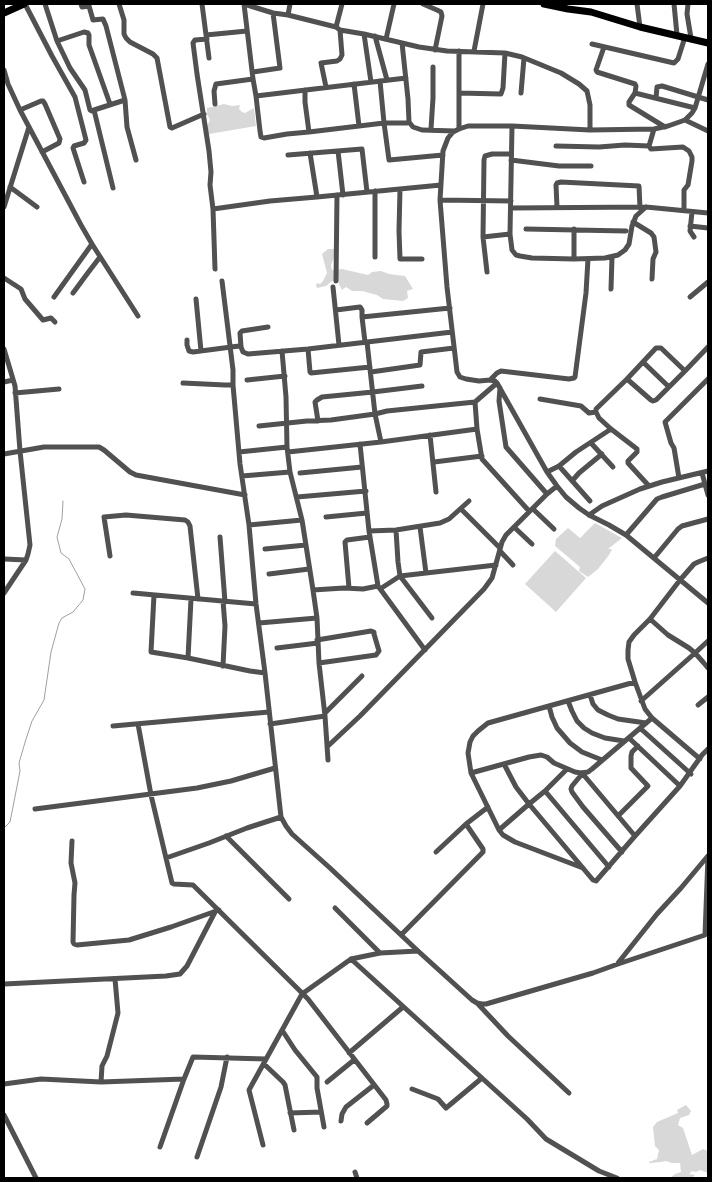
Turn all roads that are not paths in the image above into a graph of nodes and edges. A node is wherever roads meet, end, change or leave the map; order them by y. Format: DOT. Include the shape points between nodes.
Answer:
graph roads {
  1 [pos="24,4"];
  2 [pos="45,4"];
  3 [pos="81,4"];
  4 [pos="119,4"];
  5 [pos="202,4"];
  6 [pos="244,4"];
  7 [pos="290,4"];
  8 [pos="342,4"];
  9 [pos="394,4"];
  10 [pos="423,4"];
  11 [pos="483,4"];
  12 [pos="544,4"];
  13 [pos="637,4"];
  14 [pos="674,6"];
  15 [pos="688,6"];
  16 [pos="590,8"];
  17 [pos="4,12"];
  18 [pos="273,13"];
  19 [pos="288,15"];
  20 [pos="640,27"];
  21 [pos="338,29"];
  22 [pos="247,30"];
  23 [pos="364,34"];
  24 [pos="375,36"];
  25 [pos="207,37"];
  26 [pos="684,37"];
  27 [pos="386,39"];
  28 [pos="57,41"];
  29 [pos="708,42"];
  30 [pos="402,43"];
  31 [pos="592,44"];
  32 [pos="604,47"];
  33 [pos="435,50"];
  34 [pos="459,51"];
  35 [pos="474,51"];
  36 [pos="505,53"];
  37 [pos="209,58"];
  38 [pos="524,58"];
  39 [pos="708,65"];
  40 [pos="433,67"];
  41 [pos="4,70"];
  42 [pos="253,72"];
  43 [pos="406,78"];
  44 [pos="253,79"];
  45 [pos="387,80"];
  46 [pos="380,81"];
  47 [pos="371,82"];
  48 [pos="354,84"];
  49 [pos="6,86"];
  50 [pos="326,87"];
  51 [pos="305,90"];
  52 [pos="521,92"];
  53 [pos="459,93"];
  54 [pos="635,93"];
  55 [pos="256,96"];
  56 [pos="656,98"];
  57 [pos="698,98"];
  58 [pos="125,100"];
  59 [pos="708,100"];
  60 [pos="110,104"];
  61 [pos="215,104"];
  62 [pos="695,108"];
  63 [pos="20,110"];
  64 [pos="94,110"];
  65 [pos="204,114"];
  66 [pos="685,120"];
  67 [pos="409,122"];
  68 [pos="384,123"];
  69 [pos="359,126"];
  70 [pos="512,126"];
  71 [pos="29,127"];
  72 [pos="665,127"];
  73 [pos="431,129"];
  74 [pos="654,129"];
  75 [pos="458,130"];
  76 [pos="590,130"];
  77 [pos="708,131"];
  78 [pos="309,132"];
  79 [pos="556,146"];
  80 [pos="649,146"];
  81 [pos="338,151"];
  82 [pos="42,152"];
  83 [pos="310,153"];
  84 [pos="288,155"];
  85 [pos="443,155"];
  86 [pos="511,157"];
  87 [pos="136,160"];
  88 [pos="591,166"];
  89 [pos="84,182"];
  90 [pos="441,185"];
  91 [pos="10,187"];
  92 [pos="114,188"];
  93 [pos="400,189"];
  94 [pos="375,191"];
  95 [pos="367,192"];
  96 [pos="340,195"];
  97 [pos="317,197"];
  98 [pos="440,200"];
  99 [pos="484,201"];
  100 [pos="511,201"];
  101 [pos="4,207"];
  102 [pos="37,207"];
  103 [pos="557,207"];
  104 [pos="511,208"];
  105 [pos="643,208"];
  106 [pos="213,209"];
  107 [pos="684,210"];
  108 [pos="692,212"];
  109 [pos="708,213"];
  110 [pos="633,222"];
  111 [pos="690,226"];
  112 [pos="708,228"];
  113 [pos="526,229"];
  114 [pos="574,230"];
  115 [pos="626,231"];
  116 [pos="510,234"];
  117 [pos="483,237"];
  118 [pos="694,237"];
  119 [pos="92,244"];
  120 [pos="100,257"];
  121 [pos="375,257"];
  122 [pos="612,257"];
  123 [pos="422,259"];
  124 [pos="574,259"];
  125 [pos="588,259"];
  126 [pos="215,269"];
  127 [pos="487,272"];
  128 [pos="4,278"];
  129 [pos="652,279"];
  130 [pos="222,281"];
  131 [pos="336,281"];
  132 [pos="708,282"];
  133 [pos="332,287"];
  134 [pos="611,289"];
  135 [pos="73,293"];
  136 [pos="54,297"];
  137 [pos="690,297"];
  138 [pos="196,299"];
  139 [pos="450,308"];
  140 [pos="336,310"];
  141 [pos="138,316"];
  142 [pos="362,317"];
  143 [pos="55,322"];
  144 [pos="268,328"];
  145 [pos="452,332"];
  146 [pos="187,340"];
  147 [pos="366,342"];
  148 [pos="339,345"];
  149 [pos="241,347"];
  150 [pos="708,347"];
  151 [pos="230,348"];
  152 [pos="454,348"];
  153 [pos="4,349"];
  154 [pos="308,349"];
  155 [pos="201,351"];
  156 [pos="282,351"];
  157 [pos="643,362"];
  158 [pos="371,369"];
  159 [pos="685,371"];
  160 [pos="285,376"];
  161 [pos="708,378"];
  162 [pos="627,379"];
  163 [pos="13,380"];
  164 [pos="247,380"];
  165 [pos="490,380"];
  166 [pos="4,382"];
  167 [pos="183,383"];
  168 [pos="233,385"];
  169 [pos="498,385"];
  170 [pos="422,386"];
  171 [pos="669,387"];
  172 [pos="59,389"];
  173 [pos="373,392"];
  174 [pos="15,393"];
  175 [pos="540,399"];
  176 [pos="475,402"];
  177 [pos="596,412"];
  178 [pos="375,414"];
  179 [pos="318,421"];
  180 [pos="286,423"];
  181 [pos="259,426"];
  182 [pos="477,429"];
  183 [pos="611,429"];
  184 [pos="430,435"];
  185 [pos="381,442"];
  186 [pos="591,443"];
  187 [pos="360,444"];
  188 [pos="287,449"];
  189 [pos="20,451"];
  190 [pos="239,452"];
  191 [pos="4,454"];
  192 [pos="602,454"];
  193 [pos="482,456"];
  194 [pos="434,462"];
  195 [pos="559,466"];
  196 [pos="362,467"];
  197 [pos="613,467"];
  198 [pos="290,472"];
  199 [pos="548,472"];
  200 [pos="705,472"];
  201 [pos="300,473"];
  202 [pos="242,476"];
  203 [pos="679,478"];
  204 [pos="572,481"];
  205 [pos="705,484"];
  206 [pos="557,486"];
  207 [pos="649,486"];
  208 [pos="366,491"];
  209 [pos="436,492"];
  210 [pos="547,494"];
  211 [pos="245,495"];
  212 [pos="708,495"];
  213 [pos="297,497"];
  214 [pos="469,501"];
  215 [pos="590,501"];
  216 [pos="461,508"];
  217 [pos="531,510"];
  218 [pos="367,513"];
  219 [pos="589,515"];
  220 [pos="326,517"];
  221 [pos="708,519"];
  222 [pos="302,520"];
  223 [pos="249,525"];
  224 [pos="420,526"];
  225 [pos="514,527"];
  226 [pos="554,529"];
  227 [pos="396,530"];
  228 [pos="369,534"];
  229 [pos="626,535"];
  230 [pos="220,537"];
  231 [pos="306,544"];
  232 [pos="532,544"];
  233 [pos="265,549"];
  234 [pos="500,550"];
  235 [pos="110,556"];
  236 [pos="654,558"];
  237 [pos="708,558"];
  238 [pos="4,559"];
  239 [pos="26,560"];
  240 [pos="496,565"];
  241 [pos="512,565"];
  242 [pos="309,568"];
  243 [pos="426,573"];
  244 [pos="269,574"];
  245 [pos="400,576"];
  246 [pos="680,580"];
  247 [pos="349,588"];
  248 [pos="379,588"];
  249 [pos="313,590"];
  250 [pos="4,593"];
  251 [pos="133,593"];
  252 [pos="154,595"];
  253 [pos="191,599"];
  254 [pos="198,599"];
  255 [pos="224,602"];
  256 [pos="256,604"];
  257 [pos="708,604"];
  258 [pos="317,618"];
  259 [pos="432,618"];
  260 [pos="650,618"];
  261 [pos="259,623"];
  262 [pos="708,641"];
  263 [pos="318,642"];
  264 [pos="277,648"];
  265 [pos="425,650"];
  266 [pos="694,653"];
  267 [pos="188,658"];
  268 [pos="319,662"];
  269 [pos="222,666"];
  270 [pos="708,668"];
  271 [pos="265,673"];
  272 [pos="362,676"];
  273 [pos="635,682"];
  274 [pos="590,695"];
  275 [pos="708,697"];
  276 [pos="568,701"];
  277 [pos="641,701"];
  278 [pos="698,705"];
  279 [pos="549,706"];
  280 [pos="269,712"];
  281 [pos="325,714"];
  282 [pos="652,718"];
  283 [pos="646,723"];
  284 [pos="138,724"];
  285 [pos="270,724"];
  286 [pos="112,726"];
  287 [pos="640,728"];
  288 [pos="627,739"];
  289 [pos="328,746"];
  290 [pos="638,746"];
  291 [pos="708,749"];
  292 [pos="701,757"];
  293 [pos="708,759"];
  294 [pos="328,760"];
  295 [pos="602,760"];
  296 [pos="504,764"];
  297 [pos="275,768"];
  298 [pos="567,769"];
  299 [pos="471,773"];
  300 [pos="582,773"];
  301 [pos="690,774"];
  302 [pos="680,786"];
  303 [pos="545,791"];
  304 [pos="151,795"];
  305 [pos="529,804"];
  306 [pos="488,807"];
  307 [pos="35,809"];
  308 [pos="618,816"];
  309 [pos="281,817"];
  310 [pos="466,824"];
  311 [pos="499,830"];
  312 [pos="226,836"];
  313 [pos="635,836"];
  314 [pos="72,841"];
  315 [pos="436,852"];
  316 [pos="622,852"];
  317 [pos="708,856"];
  318 [pos="166,858"];
  319 [pos="609,867"];
  320 [pos="583,868"];
  321 [pos="289,899"];
  322 [pos="335,908"];
  323 [pos="217,911"];
  324 [pos="401,935"];
  325 [pos="707,935"];
  326 [pos="418,952"];
  327 [pos="380,954"];
  328 [pos="351,959"];
  329 [pos="618,964"];
  330 [pos="115,979"];
  331 [pos="4,984"];
  332 [pos="302,994"];
  333 [pos="478,1003"];
  334 [pos="403,1007"];
  335 [pos="282,1030"];
  336 [pos="349,1053"];
  337 [pos="227,1058"];
  338 [pos="354,1060"];
  339 [pos="265,1061"];
  340 [pos="482,1078"];
  341 [pos="184,1079"];
  342 [pos="101,1082"];
  343 [pos="327,1082"];
  344 [pos="4,1084"];
  345 [pos="374,1084"];
  346 [pos="412,1089"];
  347 [pos="569,1093"];
  348 [pos="321,1112"];
  349 [pos="290,1113"];
  350 [pos="4,1115"];
  351 [pos="341,1121"];
  352 [pos="367,1123"];
  353 [pos="324,1127"];
  354 [pos="294,1130"];
  355 [pos="264,1145"];
  356 [pos="160,1147"];
  357 [pos="197,1157"];
  358 [pos="355,1172"];
  359 [pos="36,1178"];
  360 [pos="357,1178"];
  361 [pos="617,1178"];
  1 -- 17 [label="highway"];
  1 -- 89 [label="street" via="75,96 86,140 73,148"];
  2 -- 28 [label="street"];
  3 -- 58 [label="street" via="82,7 89,6 93,20 104,20"];
  4 -- 65 [label="street" via="126,38 157,58 170,127"];
  5 -- 25 [label="street"];
  6 -- 18 [label="street"];
  6 -- 22 [label="street"];
  7 -- 19 [label="street"];
  8 -- 21 [label="street"];
  9 -- 27 [label="street"];
  10 -- 33 [label="street" via="441,12"];
  11 -- 35 [label="street"];
  12 -- 16 [label="highway" via="568,9"];
  13 -- 20 [label="street"];
  14 -- 15 [label="street"];
  14 -- 26 [label="street"];
  15 -- 26 [label="street"];
  16 -- 20 [label="highway"];
  18 -- 19 [label="street"];
  18 -- 42 [label="street" via="280,68"];
  19 -- 21 [label="street"];
  20 -- 26 [label="highway"];
  21 -- 23 [label="street"];
  21 -- 50 [label="street" via="340,59 321,63"];
  22 -- 25 [label="street"];
  22 -- 42 [label="street"];
  23 -- 24 [label="street"];
  23 -- 47 [label="street"];
  24 -- 27 [label="street"];
  24 -- 45 [label="street"];
  25 -- 37 [label="street"];
  25 -- 65 [label="street" via="193,42"];
  26 -- 29 [label="highway"];
  26 -- 32 [label="street" via="674,63"];
  27 -- 30 [label="street"];
  28 -- 60 [label="street" via="88,33 89,46"];
  28 -- 64 [label="street" via="85,90 90,110"];
  30 -- 33 [label="street"];
  30 -- 43 [label="street"];
  31 -- 32 [label="street"];
  32 -- 54 [label="street" via="597,72 633,83"];
  33 -- 34 [label="street"];
  34 -- 35 [label="street"];
  34 -- 53 [label="street"];
  35 -- 36 [label="street"];
  36 -- 38 [label="street"];
  36 -- 53 [label="street" via="500,94"];
  38 -- 52 [label="street"];
  38 -- 76 [label="street" via="561,73 587,92"];
  39 -- 57 [label="street"];
  40 -- 73 [label="street"];
  41 -- 49 [label="street"];
  42 -- 44 [label="street"];
  43 -- 45 [label="street"];
  43 -- 67 [label="street"];
  44 -- 55 [label="street"];
  44 -- 61 [label="street" via="216,84"];
  45 -- 46 [label="street"];
  46 -- 47 [label="street"];
  46 -- 68 [label="street"];
  47 -- 48 [label="street"];
  48 -- 50 [label="street"];
  48 -- 69 [label="street"];
  49 -- 63 [label="street"];
  50 -- 51 [label="street"];
  51 -- 55 [label="street"];
  51 -- 78 [label="street"];
  53 -- 75 [label="street"];
  54 -- 56 [label="street"];
  54 -- 72 [label="street" via="630,105"];
  55 -- 78 [label="street" via="261,137"];
  56 -- 57 [label="street" via="657,87 660,86"];
  56 -- 62 [label="street"];
  57 -- 59 [label="street"];
  57 -- 62 [label="street"];
  58 -- 60 [label="street"];
  58 -- 87 [label="street" via="127,127"];
  60 -- 64 [label="street"];
  62 -- 66 [label="street"];
  63 -- 71 [label="street"];
  63 -- 82 [label="street" via="40,101 45,104 60,140"];
  64 -- 92 [label="street"];
  65 -- 106 [label="street"];
  66 -- 72 [label="street"];
  66 -- 77 [label="street"];
  67 -- 68 [label="street"];
  67 -- 73 [label="street" via="422,130"];
  68 -- 69 [label="street"];
  68 -- 85 [label="street" via="389,160"];
  69 -- 78 [label="street"];
  70 -- 75 [label="street" via="468,126"];
  70 -- 76 [label="street"];
  70 -- 86 [label="street"];
  71 -- 82 [label="street"];
  71 -- 91 [label="street"];
  72 -- 74 [label="street"];
  73 -- 75 [label="street"];
  74 -- 76 [label="street"];
  74 -- 80 [label="street"];
  75 -- 85 [label="street" via="448,138"];
  79 -- 80 [label="street"];
  80 -- 107 [label="street" via="654,150 683,147 692,157 688,185 684,190"];
  81 -- 83 [label="street"];
  81 -- 95 [label="street" via="362,149"];
  81 -- 96 [label="street"];
  82 -- 119 [label="street"];
  83 -- 84 [label="street"];
  83 -- 97 [label="street"];
  85 -- 90 [label="street"];
  86 -- 88 [label="street" via="559,166"];
  86 -- 99 [label="street" via="485,156"];
  86 -- 100 [label="street"];
  90 -- 93 [label="street"];
  90 -- 98 [label="street"];
  91 -- 101 [label="street"];
  91 -- 102 [label="street"];
  93 -- 94 [label="street"];
  93 -- 123 [label="street" via="400,258"];
  94 -- 95 [label="street"];
  94 -- 121 [label="street"];
  95 -- 96 [label="street"];
  96 -- 97 [label="street"];
  96 -- 131 [label="street"];
  97 -- 106 [label="street"];
  98 -- 99 [label="street"];
  98 -- 139 [label="street"];
  99 -- 100 [label="street"];
  99 -- 117 [label="street"];
  100 -- 104 [label="street"];
  103 -- 104 [label="street"];
  103 -- 105 [label="street"];
  103 -- 105 [label="street" via="556,184 561,182 639,186"];
  104 -- 116 [label="street"];
  105 -- 107 [label="street"];
  105 -- 110 [label="street"];
  106 -- 126 [label="street"];
  107 -- 108 [label="street"];
  108 -- 109 [label="street"];
  108 -- 111 [label="street"];
  110 -- 122 [label="street" via="629,244"];
  110 -- 129 [label="street" via="654,237 656,252"];
  111 -- 112 [label="street"];
  111 -- 118 [label="street"];
  113 -- 114 [label="street"];
  114 -- 115 [label="street"];
  114 -- 124 [label="street"];
  116 -- 117 [label="street"];
  116 -- 124 [label="street" via="516,255"];
  117 -- 127 [label="street"];
  119 -- 120 [label="street"];
  119 -- 136 [label="street"];
  120 -- 135 [label="street"];
  120 -- 141 [label="street"];
  122 -- 125 [label="street"];
  122 -- 134 [label="street"];
  124 -- 125 [label="street"];
  125 -- 165 [label="street" via="576,377 569,379 501,371"];
  128 -- 143 [label="street" via="21,289 25,299 43,320 51,318"];
  130 -- 151 [label="street"];
  132 -- 137 [label="street"];
  133 -- 140 [label="street"];
  138 -- 155 [label="street"];
  139 -- 142 [label="street"];
  139 -- 145 [label="street"];
  140 -- 142 [label="street" via="360,307"];
  140 -- 148 [label="street"];
  142 -- 147 [label="street"];
  144 -- 149 [label="street" via="240,332"];
  145 -- 147 [label="street"];
  145 -- 152 [label="street"];
  146 -- 155 [label="street" via="189,351"];
  147 -- 148 [label="street"];
  147 -- 158 [label="street"];
  148 -- 154 [label="street"];
  149 -- 151 [label="street"];
  149 -- 156 [label="street" via="248,354"];
  150 -- 159 [label="street"];
  151 -- 155 [label="street"];
  151 -- 168 [label="street"];
  152 -- 158 [label="street" via="421,352 420,365"];
  152 -- 165 [label="street" via="460,377"];
  153 -- 163 [label="street"];
  154 -- 156 [label="street"];
  154 -- 158 [label="street" via="311,373"];
  156 -- 160 [label="street"];
  157 -- 159 [label="street" via="659,347"];
  157 -- 162 [label="street"];
  157 -- 171 [label="street"];
  158 -- 173 [label="street"];
  159 -- 171 [label="street"];
  160 -- 164 [label="street"];
  160 -- 180 [label="street"];
  161 -- 203 [label="street" via="665,422"];
  162 -- 171 [label="street" via="652,401"];
  162 -- 177 [label="street"];
  163 -- 166 [label="street"];
  163 -- 174 [label="street"];
  165 -- 169 [label="street"];
  167 -- 168 [label="street"];
  168 -- 190 [label="street"];
  169 -- 176 [label="street"];
  169 -- 199 [label="street"];
  169 -- 210 [label="street" via="506,447"];
  170 -- 173 [label="street"];
  172 -- 174 [label="street"];
  173 -- 178 [label="street"];
  173 -- 179 [label="street" via="319,398 315,402"];
  174 -- 189 [label="street"];
  175 -- 177 [label="street"];
  176 -- 178 [label="street"];
  176 -- 182 [label="street"];
  177 -- 183 [label="street"];
  178 -- 179 [label="street"];
  178 -- 185 [label="street"];
  179 -- 180 [label="street"];
  180 -- 181 [label="street"];
  180 -- 188 [label="street"];
  182 -- 184 [label="street"];
  182 -- 193 [label="street"];
  183 -- 186 [label="street"];
  183 -- 207 [label="street" via="637,449 628,463"];
  184 -- 185 [label="street"];
  184 -- 194 [label="street"];
  185 -- 187 [label="street"];
  186 -- 192 [label="street"];
  186 -- 195 [label="street"];
  187 -- 188 [label="street"];
  187 -- 196 [label="street"];
  188 -- 190 [label="street"];
  188 -- 198 [label="street"];
  189 -- 191 [label="street"];
  189 -- 211 [label="street" via="44,447 99,447 136,475"];
  189 -- 239 [label="street" via="30,544"];
  190 -- 202 [label="street"];
  192 -- 197 [label="street"];
  192 -- 204 [label="street"];
  193 -- 194 [label="street"];
  193 -- 217 [label="street"];
  194 -- 209 [label="street"];
  195 -- 199 [label="street"];
  195 -- 204 [label="street"];
  196 -- 201 [label="street"];
  196 -- 208 [label="street"];
  198 -- 202 [label="street"];
  198 -- 213 [label="street"];
  199 -- 206 [label="street"];
  200 -- 203 [label="street"];
  200 -- 205 [label="street"];
  202 -- 211 [label="street"];
  203 -- 207 [label="street"];
  204 -- 215 [label="street"];
  205 -- 212 [label="street"];
  205 -- 229 [label="street" via="658,499"];
  206 -- 210 [label="street"];
  206 -- 219 [label="street"];
  207 -- 219 [label="street"];
  208 -- 213 [label="street"];
  208 -- 218 [label="street"];
  210 -- 217 [label="street"];
  211 -- 223 [label="street"];
  213 -- 222 [label="street"];
  214 -- 216 [label="street"];
  216 -- 224 [label="street" via="445,522"];
  216 -- 234 [label="street"];
  217 -- 225 [label="street"];
  217 -- 226 [label="street"];
  218 -- 220 [label="street"];
  218 -- 228 [label="street"];
  219 -- 229 [label="street"];
  221 -- 236 [label="street" via="682,526"];
  222 -- 223 [label="street"];
  222 -- 231 [label="street"];
  223 -- 256 [label="street"];
  224 -- 227 [label="street"];
  224 -- 243 [label="street"];
  225 -- 232 [label="street"];
  225 -- 234 [label="street" via="506,535"];
  227 -- 228 [label="street"];
  227 -- 245 [label="street"];
  228 -- 247 [label="street" via="345,542"];
  228 -- 248 [label="street"];
  229 -- 236 [label="street"];
  230 -- 255 [label="street"];
  231 -- 233 [label="street"];
  231 -- 242 [label="street"];
  234 -- 240 [label="street"];
  234 -- 241 [label="street"];
  235 -- 254 [label="street" via="104,517 185,520 190,526"];
  236 -- 246 [label="street"];
  237 -- 246 [label="street" via="694,564"];
  238 -- 239 [label="street"];
  239 -- 250 [label="street"];
  240 -- 243 [label="street"];
  240 -- 265 [label="street" via="484,588"];
  242 -- 244 [label="street"];
  242 -- 249 [label="street"];
  243 -- 245 [label="street"];
  245 -- 248 [label="street"];
  245 -- 259 [label="street"];
  246 -- 257 [label="street"];
  246 -- 260 [label="street"];
  247 -- 248 [label="street"];
  247 -- 249 [label="street"];
  248 -- 265 [label="street"];
  249 -- 258 [label="street"];
  251 -- 252 [label="street"];
  252 -- 253 [label="street"];
  252 -- 267 [label="street" via="150,651"];
  253 -- 254 [label="street"];
  253 -- 267 [label="street"];
  254 -- 255 [label="street"];
  255 -- 256 [label="street"];
  255 -- 269 [label="street"];
  256 -- 261 [label="street"];
  258 -- 261 [label="street"];
  258 -- 263 [label="street"];
  260 -- 266 [label="street"];
  260 -- 273 [label="street" via="629,642 628,659"];
  261 -- 271 [label="street"];
  262 -- 266 [label="street"];
  263 -- 264 [label="street"];
  263 -- 268 [label="street"];
  263 -- 268 [label="street" via="370,631 374,632 379,652"];
  265 -- 289 [label="street"];
  266 -- 270 [label="street"];
  266 -- 277 [label="street"];
  267 -- 269 [label="street"];
  268 -- 281 [label="street"];
  269 -- 271 [label="street"];
  271 -- 280 [label="street"];
  272 -- 281 [label="street"];
  273 -- 274 [label="street"];
  273 -- 277 [label="street"];
  274 -- 276 [label="street"];
  274 -- 283 [label="street" via="598,710 608,716"];
  275 -- 278 [label="street"];
  276 -- 279 [label="street"];
  276 -- 288 [label="street" via="584,728 605,738"];
  277 -- 282 [label="street"];
  279 -- 295 [label="street" via="557,728 570,743"];
  279 -- 299 [label="street" via="488,723 478,731 470,742 468,753"];
  280 -- 284 [label="street"];
  280 -- 285 [label="street"];
  281 -- 285 [label="street"];
  281 -- 289 [label="street"];
  282 -- 283 [label="street"];
  282 -- 292 [label="street"];
  283 -- 287 [label="street"];
  284 -- 286 [label="street"];
  284 -- 304 [label="street"];
  285 -- 297 [label="street"];
  287 -- 288 [label="street"];
  287 -- 301 [label="street"];
  288 -- 290 [label="street"];
  288 -- 295 [label="street"];
  289 -- 294 [label="street"];
  290 -- 302 [label="street"];
  290 -- 308 [label="street" via="632,752 631,768 648,786"];
  291 -- 292 [label="street"];
  292 -- 293 [label="street"];
  292 -- 301 [label="street"];
  295 -- 300 [label="street"];
  296 -- 298 [label="street" via="540,756"];
  296 -- 299 [label="street"];
  296 -- 305 [label="street"];
  297 -- 304 [label="street" via="206,786"];
  297 -- 309 [label="street"];
  298 -- 300 [label="street"];
  298 -- 303 [label="street"];
  299 -- 306 [label="street"];
  300 -- 308 [label="street"];
  300 -- 316 [label="street" via="572,786 572,792"];
  301 -- 302 [label="street"];
  302 -- 313 [label="street"];
  303 -- 305 [label="street"];
  303 -- 319 [label="street"];
  304 -- 307 [label="street"];
  304 -- 318 [label="street"];
  305 -- 311 [label="street"];
  305 -- 320 [label="street"];
  306 -- 310 [label="street"];
  306 -- 311 [label="street"];
  308 -- 313 [label="street"];
  309 -- 312 [label="street"];
  309 -- 324 [label="street" via="292,834"];
  310 -- 315 [label="street"];
  310 -- 324 [label="street" via="483,852"];
  311 -- 320 [label="street" via="508,838"];
  312 -- 318 [label="street"];
  312 -- 321 [label="street"];
  313 -- 316 [label="street"];
  314 -- 323 [label="street" via="74,944 129,940"];
  316 -- 319 [label="street"];
  317 -- 325 [label="street"];
  317 -- 329 [label="street"];
  318 -- 323 [label="street" via="172,883 193,885"];
  319 -- 320 [label="street" via="595,882"];
  322 -- 327 [label="street"];
  323 -- 330 [label="street" via="182,973"];
  323 -- 332 [label="street"];
  324 -- 326 [label="street"];
  325 -- 329 [label="street"];
  326 -- 327 [label="street"];
  326 -- 333 [label="street"];
  327 -- 328 [label="street"];
  328 -- 332 [label="street"];
  328 -- 334 [label="street"];
  329 -- 333 [label="street" via="486,1004"];
  330 -- 331 [label="street"];
  330 -- 342 [label="street" via="118,1015 102,1066"];
  332 -- 335 [label="street"];
  332 -- 336 [label="street"];
  333 -- 347 [label="street"];
  334 -- 336 [label="street"];
  334 -- 340 [label="street"];
  335 -- 339 [label="street"];
  335 -- 348 [label="street" via="316,1077"];
  336 -- 338 [label="street"];
  337 -- 339 [label="street"];
  337 -- 341 [label="street" via="193,1057"];
  337 -- 357 [label="street"];
  338 -- 343 [label="street"];
  338 -- 345 [label="street"];
  339 -- 349 [label="street" via="283,1082"];
  339 -- 355 [label="street" via="249,1093"];
  340 -- 346 [label="street" via="446,1108 438,1099"];
  340 -- 361 [label="street" via="546,1139 599,1171"];
  341 -- 342 [label="street"];
  341 -- 356 [label="street"];
  342 -- 344 [label="street" via="41,1079"];
  345 -- 351 [label="street" via="346,1107"];
  345 -- 352 [label="street" via="387,1104"];
  348 -- 349 [label="street"];
  348 -- 353 [label="street"];
  349 -- 354 [label="street"];
  350 -- 359 [label="street"];
  358 -- 360 [label="street"];
}
